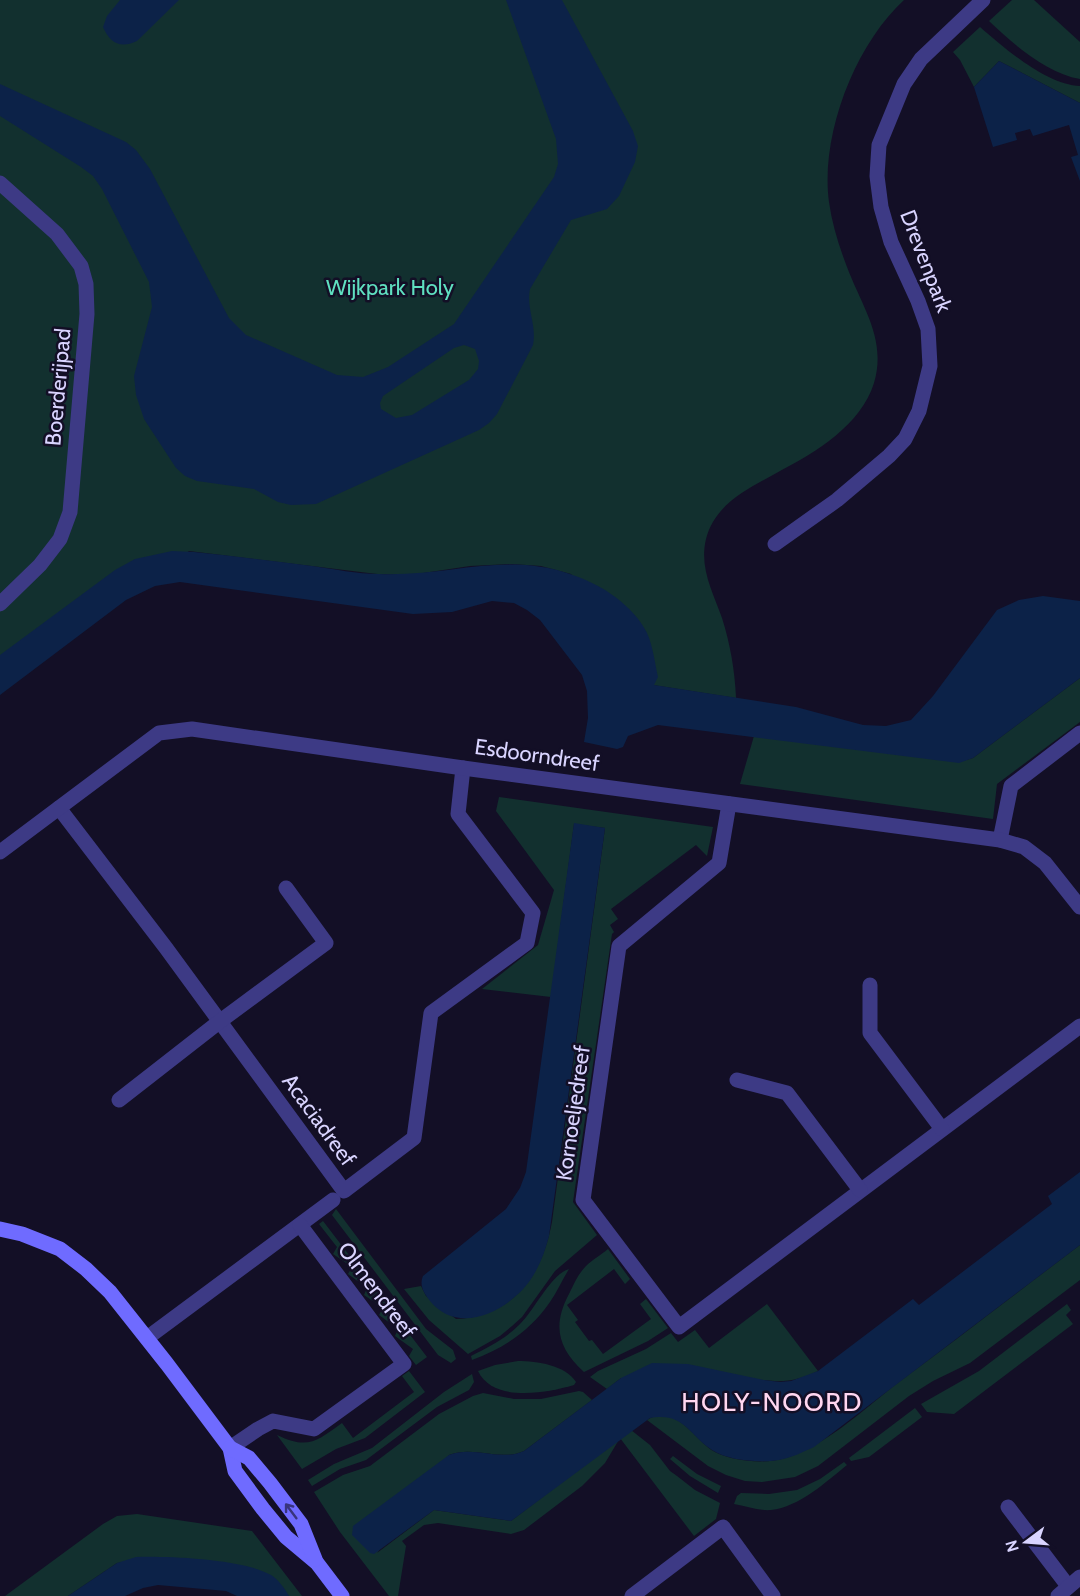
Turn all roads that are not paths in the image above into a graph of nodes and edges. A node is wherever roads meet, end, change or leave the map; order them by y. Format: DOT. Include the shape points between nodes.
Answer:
graph roads {
  1 [pos="983,0"];
  2 [pos="0,183"];
  3 [pos="775,544"];
  4 [pos="0,604"];
  5 [pos="1080,733"];
  6 [pos="463,768"];
  7 [pos="729,804"];
  8 [pos="58,808"];
  9 [pos="1000,840"];
  10 [pos="0,852"];
  11 [pos="286,888"];
  12 [pos="1080,907"];
  13 [pos="870,985"];
  14 [pos="219,1022"];
  15 [pos="1080,1026"];
  16 [pos="737,1080"];
  17 [pos="119,1100"];
  18 [pos="942,1129"];
  19 [pos="860,1190"];
  20 [pos="333,1200"];
  21 [pos="300,1225"];
  22 [pos="0,1229"];
  23 [pos="147,1338"];
  24 [pos="230,1448"];
  25 [pos="1008,1507"];
  26 [pos="317,1563"];
  27 [pos="1068,1586"];
  28 [pos="342,1596"];
  29 [pos="632,1596"];
  30 [pos="773,1596"];
  1 -- 3 [label="street, Drevenpark" via="915,67 879,145 881,207 891,243 928,329 930,366 919,411 905,439 889,456 837,500"];
  2 -- 4 [label="street, Boerderijpad" via="57,234 81,266 87,314 70,512 60,539"];
  5 -- 9 [label="street" via="1011,786"];
  6 -- 7 [label="street, Esdoorndreef"];
  6 -- 8 [label="street, Esdoorndreef" via="192,729 159,733"];
  6 -- 14 [label="street, Acaciadreef" via="458,814 533,914 527,943 431,1013 414,1138 344,1191"];
  7 -- 9 [label="street, Esdoorndreef"];
  7 -- 19 [label="street, Kornoeljedreef" via="719,863 619,946 584,1200 679,1327"];
  8 -- 10 [label="street, Esdoorndreef"];
  8 -- 14 [label="street, Acaciadreef"];
  9 -- 12 [label="street, Esdoorndreef" via="1024,847 1045,863"];
  11 -- 14 [label="street" via="326,943"];
  13 -- 18 [label="street" via="870,1033"];
  14 -- 17 [label="street"];
  15 -- 18 [label="street, Kornoeljedreef"];
  16 -- 19 [label="street" via="787,1093"];
  18 -- 19 [label="street, Kornoeljedreef"];
  20 -- 21 [label="street, Acaciadreef"];
  21 -- 23 [label="street, Acaciadreef"];
  21 -- 24 [label="street, Olmendreef" via="404,1364 314,1429 273,1421"];
  22 -- 23 [label="street" via="60,1249 110,1292"];
  23 -- 24 [label="street"];
  24 -- 26 [label="street" via="235,1471 263,1509 286,1537"];
  26 -- 24 [label="street, one-way" via="302,1524 249,1458"];
  25 -- 27 [label="street"];
  26 -- 28 [label="street"];
  29 -- 30 [label="street" via="723,1527"];
}
